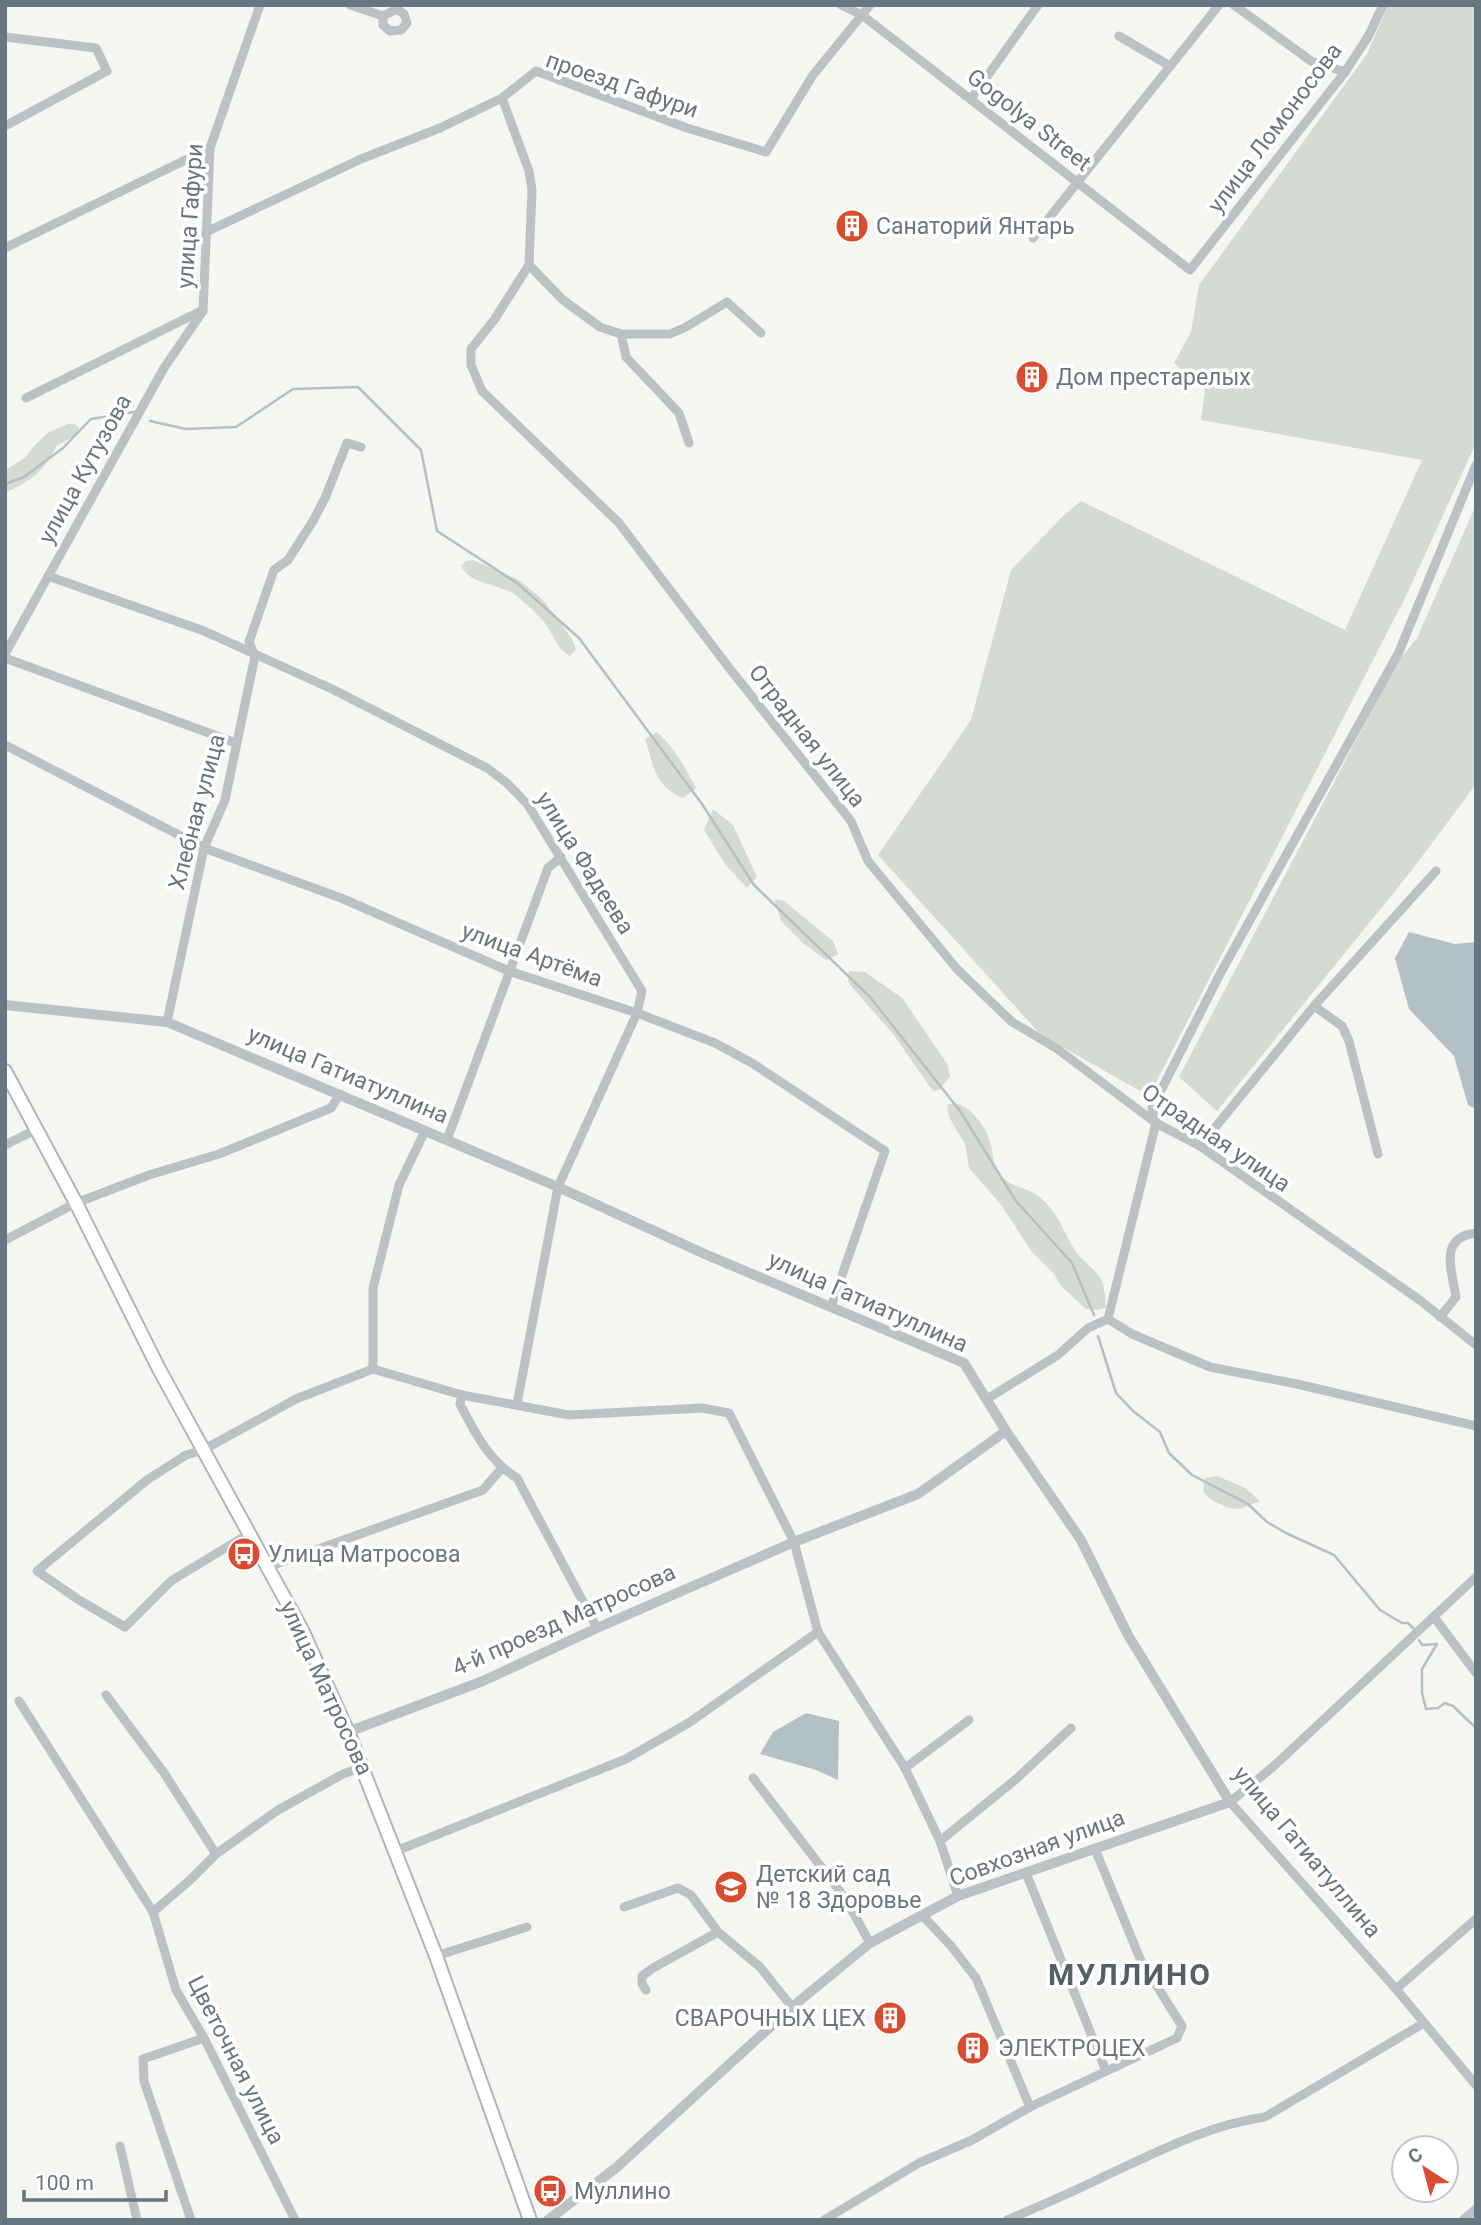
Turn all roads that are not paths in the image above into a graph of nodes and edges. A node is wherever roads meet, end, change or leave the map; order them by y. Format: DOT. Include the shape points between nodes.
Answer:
graph roads {
  1 [pos="260,5"];
  2 [pos="350,5"];
  3 [pos="841,5"];
  4 [pos="870,5"];
  5 [pos="1038,5"];
  6 [pos="1219,5"];
  7 [pos="1234,5"];
  8 [pos="1382,5"];
  9 [pos="862,15"];
  10 [pos="383,16"];
  11 [pos="1119,36"];
  12 [pos="5,37"];
  13 [pos="1170,66"];
  14 [pos="1345,72"];
  15 [pos="502,98"];
  16 [pos="971,99"];
  17 [pos="5,126"];
  18 [pos="210,148"];
  19 [pos="1076,182"];
  20 [pos="206,232"];
  21 [pos="1034,238"];
  22 [pos="5,248"];
  23 [pos="529,265"];
  24 [pos="1191,270"];
  25 [pos="203,311"];
  26 [pos="761,333"];
  27 [pos="621,334"];
  28 [pos="26,398"];
  29 [pos="689,443"];
  30 [pos="361,447"];
  31 [pos="1476,465"];
  32 [pos="48,576"];
  33 [pos="6,653"];
  34 [pos="255,656"];
  35 [pos="236,743"];
  36 [pos="5,745"];
  37 [pos="204,848"];
  38 [pos="561,857"];
  39 [pos="1436,871"];
  40 [pos="509,971"];
  41 [pos="5,1005"];
  42 [pos="1314,1006"];
  43 [pos="637,1013"];
  44 [pos="167,1021"];
  45 [pos="5,1071"];
  46 [pos="340,1094"];
  47 [pos="1156,1124"];
  48 [pos="35,1130"];
  49 [pos="425,1130"];
  50 [pos="447,1140"];
  51 [pos="5,1145"];
  52 [pos="1200,1146"];
  53 [pos="1378,1154"];
  54 [pos="558,1187"];
  55 [pos="76,1203"];
  56 [pos="1476,1233"];
  57 [pos="5,1240"];
  58 [pos="831,1307"];
  59 [pos="1440,1317"];
  60 [pos="1108,1319"];
  61 [pos="1476,1345"];
  62 [pos="373,1369"];
  63 [pos="462,1395"];
  64 [pos="987,1399"];
  65 [pos="517,1404"];
  66 [pos="1476,1426"];
  67 [pos="1006,1431"];
  68 [pos="203,1450"];
  69 [pos="501,1469"];
  70 [pos="250,1533"];
  71 [pos="794,1542"];
  72 [pos="268,1567"];
  73 [pos="1476,1577"];
  74 [pos="1434,1617"];
  75 [pos="597,1628"];
  76 [pos="818,1632"];
  77 [pos="1476,1673"];
  78 [pos="106,1695"];
  79 [pos="19,1701"];
  80 [pos="970,1720"];
  81 [pos="1071,1728"];
  82 [pos="348,1732"];
  83 [pos="363,1767"];
  84 [pos="905,1768"];
  85 [pos="753,1778"];
  86 [pos="1230,1802"];
  87 [pos="940,1841"];
  88 [pos="1095,1849"];
  89 [pos="396,1851"];
  90 [pos="216,1854"];
  91 [pos="1026,1873"];
  92 [pos="958,1896"];
  93 [pos="624,1906"];
  94 [pos="153,1912"];
  95 [pos="922,1914"];
  96 [pos="1476,1919"];
  97 [pos="527,1927"];
  98 [pos="718,1932"];
  99 [pos="870,1943"];
  100 [pos="436,1956"];
  101 [pos="1396,1989"];
  102 [pos="646,1990"];
  103 [pos="792,2007"];
  104 [pos="1424,2023"];
  105 [pos="204,2038"];
  106 [pos="1106,2071"];
  107 [pos="1476,2085"];
  108 [pos="1030,2107"];
  109 [pos="120,2146"];
  110 [pos="1476,2209"];
  111 [pos="137,2220"];
  112 [pos="191,2220"];
  113 [pos="295,2220"];
  114 [pos="530,2220"];
  115 [pos="548,2220"];
  116 [pos="824,2220"];
  117 [pos="1007,2220"];
  118 [pos="1463,2220"];
  1 -- 18 [label="street, улица Гафури"];
  2 -- 10 [label="street"];
  3 -- 9 [label="street, Gogolya Street"];
  4 -- 9 [label="street"];
  5 -- 16 [label="street"];
  6 -- 13 [label="street"];
  7 -- 14 [label="street" via="1311,61"];
  8 -- 14 [label="street, улица Ломоносова"];
  9 -- 15 [label="street, проезд Гафури" via="813,75 766,152 687,128 536,71"];
  9 -- 16 [label="street, Gogolya Street"];
  11 -- 13 [label="street"];
  12 -- 17 [label="street" via="96,48 107,71"];
  13 -- 19 [label="street"];
  14 -- 24 [label="street, улица Ломоносова"];
  15 -- 20 [label="street, проезд Гафури"];
  15 -- 23 [label="street" via="529,171"];
  16 -- 19 [label="street, Gogolya Street"];
  18 -- 20 [label="street, улица Гафури"];
  18 -- 22 [label="street"];
  19 -- 21 [label="street"];
  19 -- 24 [label="street, Gogolya Street"];
  20 -- 25 [label="street, улица Гафури"];
  23 -- 27 [label="street" via="563,300 600,327"];
  23 -- 47 [label="street, Отрадная улица" via="471,349 471,365 482,391 620,523 851,821 868,861 957,969 1012,1022 1056,1048"];
  25 -- 28 [label="street"];
  25 -- 32 [label="street, улица Кутузова" via="164,368"];
  26 -- 27 [label="street" via="727,302 670,334"];
  27 -- 29 [label="street" via="626,357 679,413"];
  30 -- 34 [label="street, Хлебная улица" via="346,443 313,521 288,559 274,570 249,642"];
  31 -- 47 [label="street" via="1398,654 1220,974 1152,1108"];
  32 -- 33 [label="street, улица Кутузова"];
  32 -- 34 [label="street, улица Фадеева" via="204,631"];
  33 -- 35 [label="street, улица Кутузова"];
  34 -- 35 [label="street, Хлебная улица"];
  34 -- 38 [label="street, улица Фадеева" via="332,689 486,768 528,805"];
  35 -- 37 [label="street, Хлебная улица" via="225,800"];
  36 -- 37 [label="street, улица Артёма"];
  37 -- 40 [label="street, улица Артёма" via="341,898"];
  37 -- 44 [label="street, Хлебная улица"];
  38 -- 40 [label="street" via="548,868"];
  38 -- 43 [label="street, улица Фадеева" via="642,991"];
  39 -- 42 [label="street"];
  40 -- 43 [label="street, улица Артёма"];
  40 -- 50 [label="street"];
  41 -- 44 [label="street, улица Гатиатуллина"];
  42 -- 52 [label="street"];
  42 -- 53 [label="street" via="1342,1026 1349,1041"];
  43 -- 54 [label="street, улица Фадеева"];
  43 -- 58 [label="street, улица Артёма" via="716,1043 752,1063 885,1151"];
  44 -- 46 [label="street, улица Гатиатуллина"];
  45 -- 48 [label="main road, улица Матросова"];
  46 -- 49 [label="street, улица Гатиатуллина"];
  46 -- 55 [label="street" via="331,1108 307,1118"];
  47 -- 52 [label="street, Отрадная улица"];
  47 -- 60 [label="street"];
  48 -- 51 [label="street"];
  48 -- 55 [label="main road, улица Матросова"];
  49 -- 50 [label="street, улица Гатиатуллина"];
  49 -- 62 [label="street" via="399,1185 373,1288"];
  50 -- 54 [label="street, улица Гатиатуллина"];
  52 -- 59 [label="street, Отрадная улица"];
  54 -- 58 [label="street, улица Гатиатуллина"];
  54 -- 65 [label="street, улица Фадеева"];
  55 -- 57 [label="street"];
  55 -- 68 [label="main road, улица Матросова"];
  56 -- 59 [label="street" via="1453,1243 1449,1252 1456,1297"];
  58 -- 64 [label="street, улица Гатиатуллина" via="964,1363"];
  59 -- 61 [label="street, Отрадная улица"];
  60 -- 64 [label="street" via="1088,1328 1058,1355"];
  60 -- 66 [label="street" via="1132,1335 1210,1367"];
  62 -- 63 [label="street"];
  62 -- 68 [label="street" via="296,1399"];
  63 -- 65 [label="street"];
  63 -- 69 [label="street" via="460,1404 477,1438"];
  64 -- 67 [label="street, улица Гатиатуллина"];
  65 -- 71 [label="street" via="569,1415 702,1408 729,1413"];
  67 -- 71 [label="street, 4-й проезд Матросова" via="918,1494"];
  67 -- 86 [label="street, улица Гатиатуллина" via="1081,1540 1128,1635"];
  68 -- 70 [label="main road, улица Матросова"];
  68 -- 70 [label="street" via="186,1455 147,1480 37,1571 125,1626 171,1581"];
  69 -- 72 [label="street" via="483,1490"];
  69 -- 75 [label="street" via="517,1478"];
  70 -- 72 [label="main road, улица Матросова"];
  71 -- 75 [label="street, 4-й проезд Матросова"];
  71 -- 76 [label="street"];
  72 -- 82 [label="main road, улица Матросова"];
  73 -- 74 [label="street, Совхозная улица"];
  74 -- 77 [label="street"];
  74 -- 86 [label="street, Совхозная улица" via="1275,1766"];
  75 -- 82 [label="street, 4-й проезд Матросова" via="483,1681"];
  76 -- 84 [label="street"];
  76 -- 89 [label="street" via="690,1722 626,1759"];
  78 -- 90 [label="street"];
  79 -- 94 [label="street, Цветочная улица"];
  80 -- 84 [label="street"];
  81 -- 87 [label="street"];
  82 -- 83 [label="main road, улица Матросова"];
  83 -- 89 [label="main road, улица Матросова"];
  83 -- 90 [label="street" via="278,1810"];
  84 -- 87 [label="street"];
  85 -- 99 [label="street" via="845,1898"];
  86 -- 88 [label="street, Совхозная улица"];
  86 -- 101 [label="street, улица Гатиатуллина"];
  87 -- 92 [label="street"];
  88 -- 91 [label="street, Совхозная улица"];
  88 -- 106 [label="street" via="1141,1961 1182,2026 1177,2038"];
  89 -- 100 [label="main road, улица Матросова"];
  90 -- 94 [label="street"];
  91 -- 92 [label="street, Совхозная улица"];
  91 -- 106 [label="street"];
  92 -- 95 [label="street, Совхозная улица"];
  93 -- 98 [label="street" via="678,1888 691,1895"];
  94 -- 105 [label="street, Цветочная улица" via="176,1990"];
  95 -- 99 [label="street, Совхозная улица"];
  95 -- 108 [label="street" via="976,1978"];
  96 -- 101 [label="street"];
  97 -- 100 [label="street"];
  98 -- 102 [label="street" via="642,1976"];
  98 -- 103 [label="street" via="760,1967"];
  99 -- 103 [label="street, Совхозная улица"];
  100 -- 114 [label="main road, улица Матросова"];
  101 -- 104 [label="street, улица Гатиатуллина"];
  103 -- 115 [label="street, Совхозная улица" via="617,2167"];
  104 -- 107 [label="street, улица Гатиатуллина"];
  104 -- 117 [label="street" via="1265,2117 1236,2121 1183,2140"];
  105 -- 112 [label="street" via="143,2059 144,2081"];
  105 -- 113 [label="street, Цветочная улица"];
  106 -- 108 [label="street"];
  108 -- 116 [label="street" via="919,2163"];
  109 -- 111 [label="street"];
  110 -- 118 [label="street"];
}
